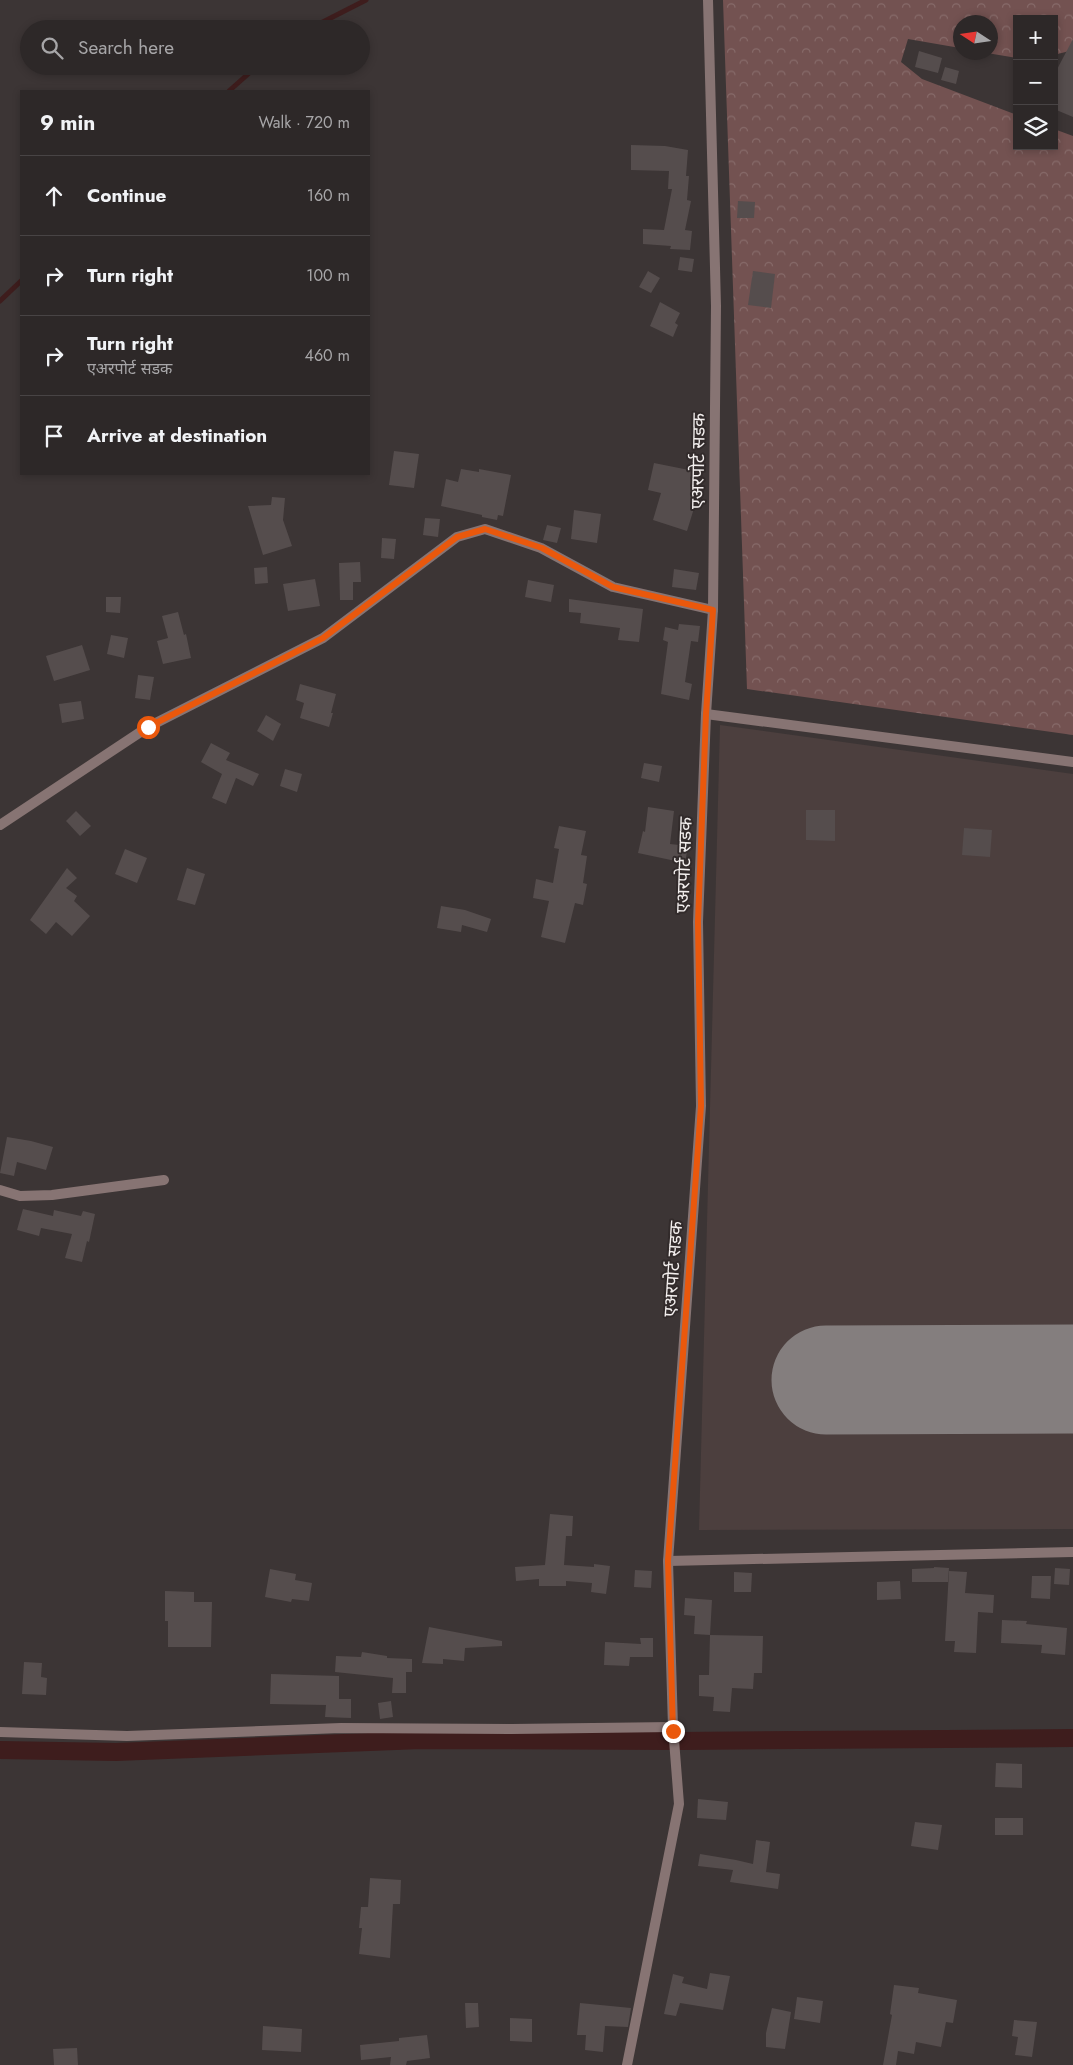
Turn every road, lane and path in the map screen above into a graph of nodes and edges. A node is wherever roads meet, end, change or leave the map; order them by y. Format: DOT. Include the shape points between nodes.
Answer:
graph roads {
  1 [pos="708,0"];
  2 [pos="713,610"];
  3 [pos="706,714"];
  4 [pos="1073,762"];
  5 [pos="0,825"];
  6 [pos="164,1180"];
  7 [pos="0,1190"];
  8 [pos="1073,1552"];
  9 [pos="668,1561"];
  10 [pos="673,1729"];
  11 [pos="0,1732"];
  12 [pos="627,2065"];
  1 -- 2 [label="street, एअरपोर्ट सडक" via="716,306"];
  2 -- 3 [label="street, एअरपोर्ट सडक"];
  2 -- 5 [label="street" via="613,587 542,548 485,529 457,537 323,638 148,727"];
  3 -- 4 [label="street"];
  3 -- 9 [label="street, एअरपोर्ट सडक" via="698,922 701,1106"];
  6 -- 7 [label="street" via="52,1195 20,1196"];
  8 -- 9 [label="street"];
  9 -- 10 [label="street, एअरपोर्ट सडक"];
  10 -- 11 [label="street" via="341,1728 127,1736"];
  10 -- 12 [label="street, एअरपोर्ट सडक" via="680,1804"];
}
